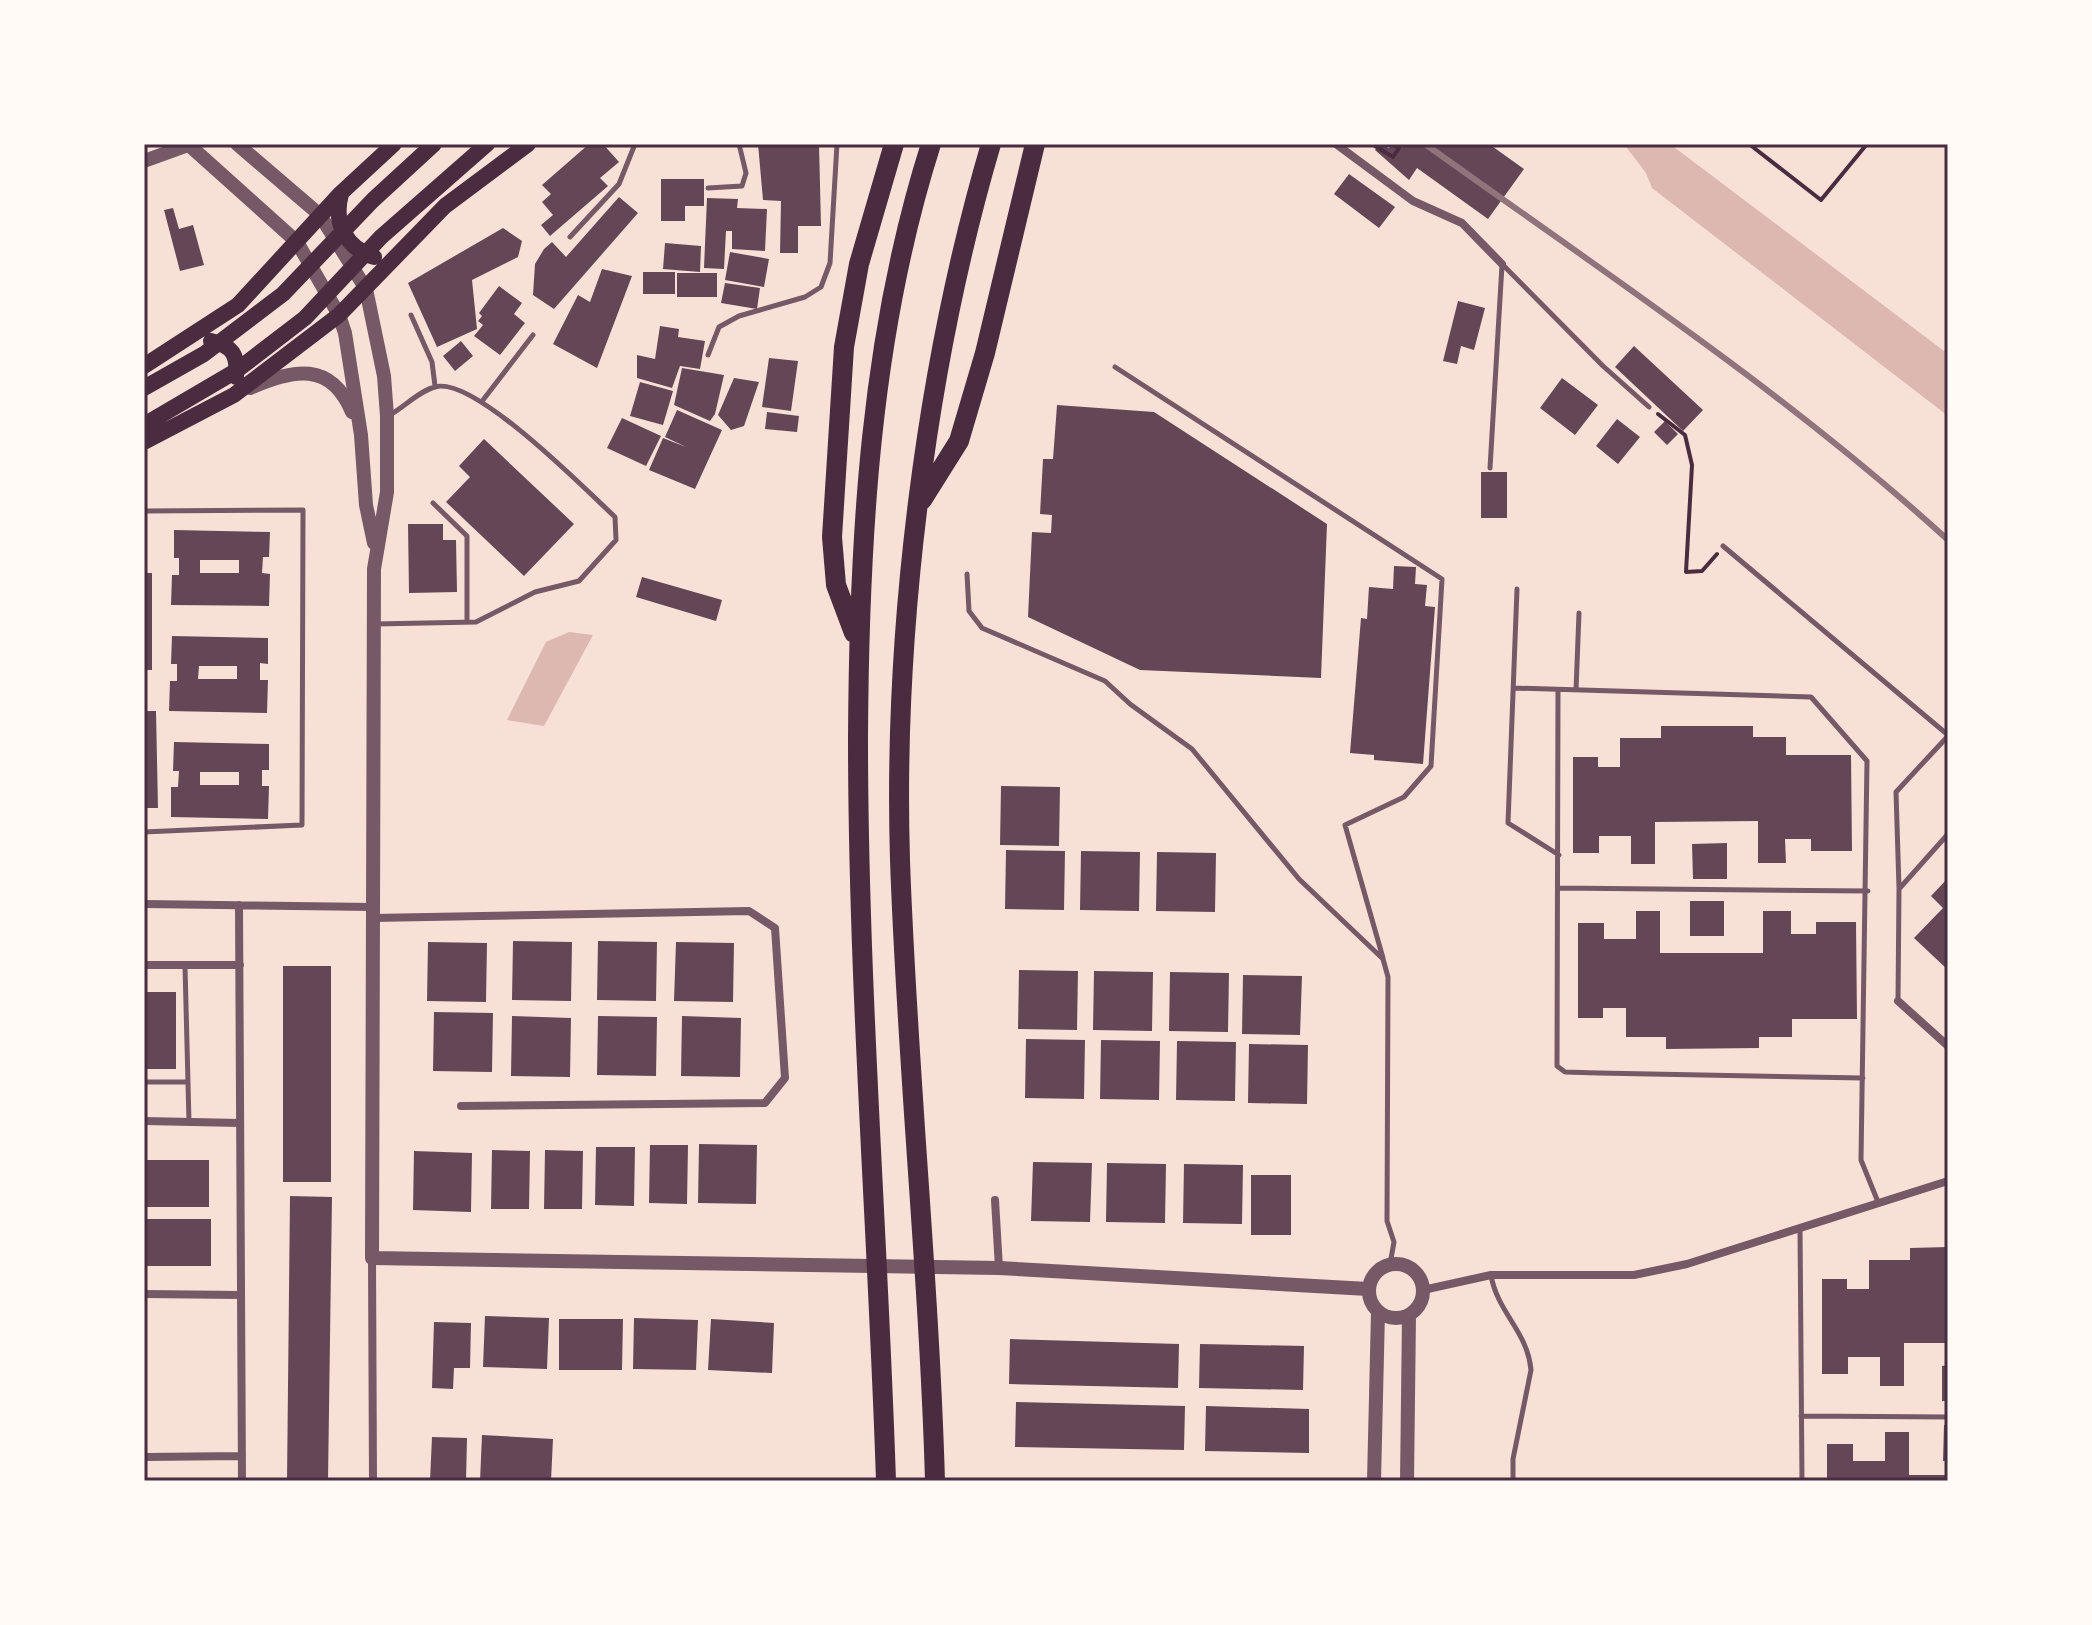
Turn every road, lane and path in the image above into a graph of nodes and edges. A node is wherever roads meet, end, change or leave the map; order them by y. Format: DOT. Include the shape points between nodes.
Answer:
graph roads {
  1 [pos="189,144"];
  2 [pos="237,144"];
  3 [pos="394,144"];
  4 [pos="434,144"];
  5 [pos="487,144"];
  6 [pos="528,144"];
  7 [pos="635,144"];
  8 [pos="739,144"];
  9 [pos="837,144"];
  10 [pos="894,144"];
  11 [pos="931,144"];
  12 [pos="991,144"];
  13 [pos="1035,144"];
  14 [pos="1336,144"];
  15 [pos="1372,144"];
  16 [pos="1392,144"];
  17 [pos="1749,144"];
  18 [pos="1867,144"];
  19 [pos="144,161"];
  20 [pos="708,188"];
  21 [pos="341,193"];
  22 [pos="320,215"];
  23 [pos="570,237"];
  24 [pos="297,242"];
  25 [pos="395,258"];
  26 [pos="1502,264"];
  27 [pos="366,289"];
  28 [pos="339,315"];
  29 [pos="411,315"];
  30 [pos="533,335"];
  31 [pos="708,355"];
  32 [pos="150,363"];
  33 [pos="1115,367"];
  34 [pos="435,386"];
  35 [pos="144,388"];
  36 [pos="234,395"];
  37 [pos="483,400"];
  38 [pos="211,406"];
  39 [pos="1649,407"];
  40 [pos="387,416"];
  41 [pos="144,425"];
  42 [pos="361,435"];
  43 [pos="144,442"];
  44 [pos="1490,468"];
  45 [pos="433,503"];
  46 [pos="916,510"];
  47 [pos="144,511"];
  48 [pos="1723,546"];
  49 [pos="375,547"];
  50 [pos="967,574"];
  51 [pos="1517,589"];
  52 [pos="1579,613"];
  53 [pos="467,622"];
  54 [pos="374,624"];
  55 [pos="859,645"];
  56 [pos="1513,688"];
  57 [pos="1558,690"];
  58 [pos="1576,690"];
  59 [pos="1948,736"];
  60 [pos="144,832"];
  61 [pos="1948,834"];
  62 [pos="1559,855"];
  63 [pos="1559,888"];
  64 [pos="1899,889"];
  65 [pos="1868,891"];
  66 [pos="144,904"];
  67 [pos="239,905"];
  68 [pos="373,912"];
  69 [pos="1383,959"];
  70 [pos="144,965"];
  71 [pos="185,965"];
  72 [pos="240,965"];
  73 [pos="1898,1001"];
  74 [pos="1948,1046"];
  75 [pos="1863,1078"];
  76 [pos="144,1082"];
  77 [pos="188,1082"];
  78 [pos="461,1106"];
  79 [pos="144,1121"];
  80 [pos="189,1122"];
  81 [pos="240,1123"];
  82 [pos="1948,1181"];
  83 [pos="995,1200"];
  84 [pos="1878,1202"];
  85 [pos="1800,1227"];
  86 [pos="372,1258"];
  87 [pos="1390,1264"];
  88 [pos="999,1268"];
  89 [pos="1491,1275"];
  90 [pos="1368,1289"];
  91 [pos="1423,1290"];
  92 [pos="144,1294"];
  93 [pos="241,1295"];
  94 [pos="1378,1312"];
  95 [pos="1409,1315"];
  96 [pos="1801,1416"];
  97 [pos="1948,1417"];
  98 [pos="242,1456"];
  99 [pos="144,1457"];
  100 [pos="242,1481"];
  101 [pos="373,1481"];
  102 [pos="886,1481"];
  103 [pos="935,1481"];
  104 [pos="1374,1481"];
  105 [pos="1407,1481"];
  106 [pos="1513,1481"];
  107 [pos="1802,1481"];
  1 -- 19 [label="street"];
  1 -- 24 [label="street"];
  2 -- 22 [label="street"];
  3 -- 21 [label="main road"];
  4 -- 35 [label="main road" via="283,294 204,354"];
  5 -- 41 [label="main road" via="381,237 305,318 236,371"];
  6 -- 25 [label="main road" via="445,206"];
  7 -- 23 [label="lane" via="619,184"];
  8 -- 20 [label="lane" via="746,173 742,186"];
  9 -- 31 [label="lane" via="830,263 821,287 719,327"];
  10 -- 55 [label="highway" via="859,264 844,347 832,537 836,585"];
  11 -- 55 [label="highway" via="886,328 863,537"];
  12 -- 46 [label="highway" via="950,311"];
  13 -- 46 [label="highway" via="959,441"];
  14 -- 26 [label="street" via="1413,201 1462,223"];
  15 -- 16 [label="path" via="1393,157 1399,148"];
  17 -- 18 [label="path" via="1821,200"];
  21 -- 22 [label="main road"];
  21 -- 25 [label="main road" via="338,215 345,237 372,257"];
  22 -- 24 [label="main road"];
  22 -- 27 [label="street"];
  24 -- 28 [label="street"];
  24 -- 32 [label="main road" via="238,305"];
  25 -- 27 [label="main road"];
  26 -- 39 [label="lane"];
  26 -- 44 [label="lane"];
  27 -- 28 [label="main road"];
  27 -- 40 [label="street"];
  28 -- 36 [label="main road"];
  28 -- 42 [label="street"];
  29 -- 34 [label="lane" via="432,362"];
  30 -- 37 [label="lane"];
  32 -- 38 [label="main road" via="198,342 229,345 238,362 236,381"];
  33 -- 69 [label="lane" via="1442,579 1431,766 1404,797 1345,825"];
  34 -- 37 [label="lane" via="454,387"];
  34 -- 40 [label="lane"];
  36 -- 38 [label="main road"];
  36 -- 42 [label="street" via="290,374 327,378 346,399"];
  37 -- 53 [label="lane" via="615,517 616,540 579,581 535,592"];
  38 -- 43 [label="main road"];
  39 -- 48 [label="path" via="1685,435 1692,465 1686,572 1702,571"];
  40 -- 49 [label="street" via="387,492"];
  42 -- 49 [label="street"];
  45 -- 53 [label="lane" via="467,536"];
  46 -- 103 [label="highway" via="900,858"];
  47 -- 60 [label="lane" via="303,510 302,825"];
  48 -- 59 [label="lane"];
  49 -- 54 [label="street"];
  50 -- 69 [label="lane" via="969,611 982,628 1105,681 1192,749 1299,879"];
  51 -- 56 [label="lane"];
  52 -- 58 [label="lane"];
  53 -- 54 [label="lane"];
  54 -- 68 [label="street"];
  55 -- 102 [label="highway" via="858,855"];
  56 -- 57 [label="lane"];
  56 -- 62 [label="lane" via="1508,823"];
  57 -- 58 [label="lane"];
  57 -- 62 [label="lane"];
  58 -- 65 [label="lane" via="1811,697 1867,761"];
  59 -- 64 [label="lane" via="1896,792"];
  61 -- 64 [label="lane"];
  62 -- 63 [label="lane"];
  63 -- 65 [label="lane"];
  63 -- 75 [label="lane" via="1554,1057 1565,1072"];
  64 -- 73 [label="lane"];
  65 -- 75 [label="lane"];
  66 -- 67 [label="street"];
  67 -- 68 [label="street"];
  67 -- 72 [label="street"];
  68 -- 78 [label="street" via="749,911 775,928 785,1078 765,1103"];
  68 -- 86 [label="street"];
  69 -- 87 [label="lane" via="1388,977 1387,1221 1394,1242"];
  70 -- 71 [label="street"];
  71 -- 72 [label="street"];
  71 -- 77 [label="lane"];
  72 -- 81 [label="street"];
  73 -- 74 [label="street"];
  75 -- 84 [label="lane" via="1861,1160"];
  76 -- 77 [label="lane"];
  77 -- 80 [label="lane"];
  79 -- 80 [label="street"];
  80 -- 81 [label="street"];
  81 -- 93 [label="street"];
  82 -- 84 [label="street"];
  83 -- 88 [label="street"];
  84 -- 85 [label="street"];
  85 -- 89 [label="street" via="1687,1264 1634,1275"];
  85 -- 96 [label="lane"];
  86 -- 88 [label="street"];
  86 -- 101 [label="street"];
  87 -- 90 [label="street" via="1376,1272"];
  87 -- 91 [label="street" via="1414,1270"];
  88 -- 90 [label="street"];
  89 -- 91 [label="street"];
  89 -- 106 [label="lane" via="1503,1313 1522,1334 1530,1357"];
  90 -- 94 [label="street"];
  91 -- 95 [label="street" via="1421,1302"];
  92 -- 93 [label="street"];
  93 -- 98 [label="street"];
  94 -- 95 [label="street" via="1393,1318"];
  94 -- 104 [label="street"];
  95 -- 105 [label="street"];
  96 -- 97 [label="lane"];
  96 -- 107 [label="lane"];
  98 -- 99 [label="street"];
  98 -- 100 [label="street"];
}
